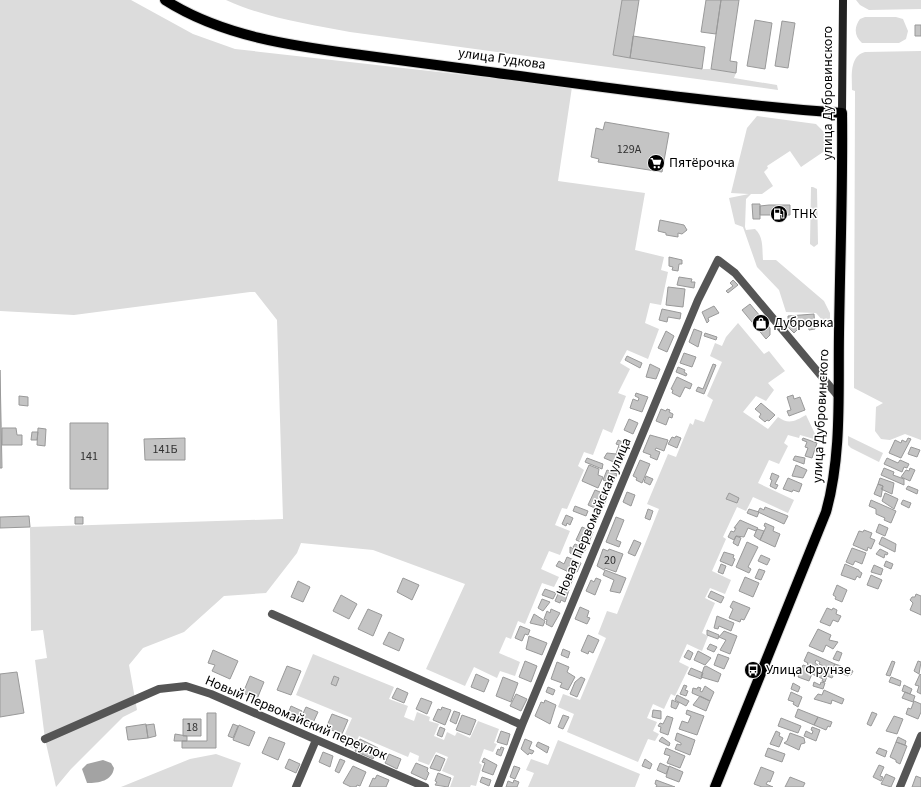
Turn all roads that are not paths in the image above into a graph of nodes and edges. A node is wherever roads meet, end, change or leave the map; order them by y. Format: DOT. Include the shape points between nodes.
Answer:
graph roads {
  1 [pos="166,0"];
  2 [pos="843,0"];
  3 [pos="842,113"];
  4 [pos="838,396"];
  5 [pos="272,614"];
  6 [pos="522,725"];
  7 [pos="921,736"];
  8 [pos="45,739"];
  9 [pos="316,740"];
  10 [pos="296,787"];
  11 [pos="425,787"];
  12 [pos="498,787"];
  13 [pos="715,787"];
  14 [pos="900,787"];
  1 -- 3 [label="main road, улица Гудкова" via="205,20 234,30 273,41 323,50 601,87"];
  2 -- 3 [label="main road, улица Дубровинского"];
  3 -- 4 [label="main road, улица Дубровинского"];
  4 -- 6 [label="street, Новая Первомайская улица" via="735,273 718,260 695,307"];
  4 -- 13 [label="main road, улица Дубровинского" via="836,466 826,512"];
  5 -- 6 [label="street"];
  6 -- 12 [label="street, Новая Первомайская улица"];
  7 -- 14 [label="street"];
  8 -- 9 [label="street, Новый Первомайский переулок" via="159,689 186,686 211,694"];
  9 -- 10 [label="street"];
  9 -- 11 [label="street, Новый Первомайский переулок"];
}
